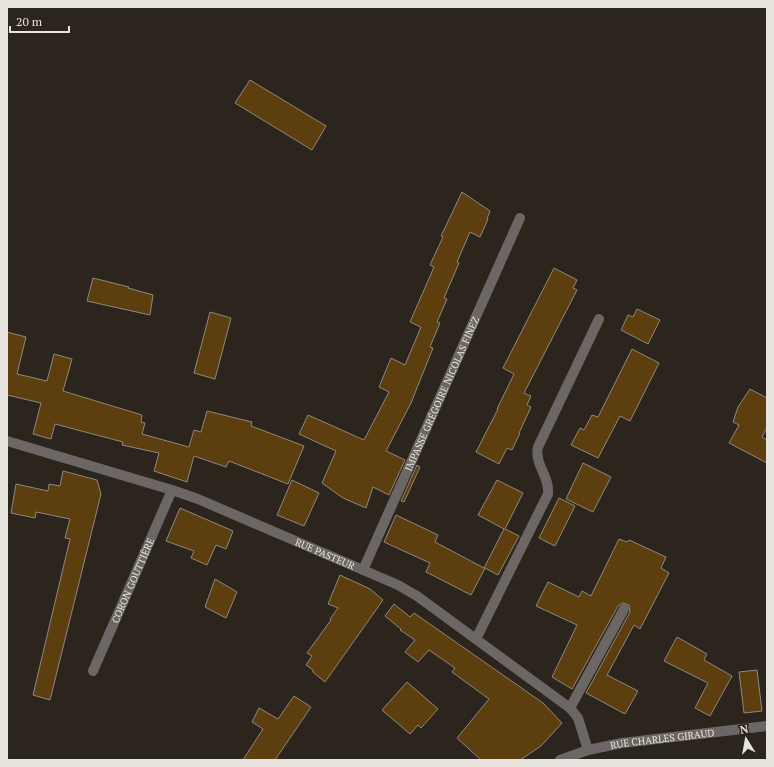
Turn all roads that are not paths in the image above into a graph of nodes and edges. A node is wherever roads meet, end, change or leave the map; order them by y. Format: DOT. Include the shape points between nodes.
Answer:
graph roads {
  1 [pos="520,218"];
  2 [pos="599,319"];
  3 [pos="7,441"];
  4 [pos="172,490"];
  5 [pos="363,570"];
  6 [pos="624,609"];
  7 [pos="476,639"];
  8 [pos="93,671"];
  9 [pos="570,708"];
  10 [pos="767,726"];
  11 [pos="588,750"];
  12 [pos="560,760"];
  1 -- 5 [label="street, IMPASSE GRÉGOIRE NICOLAS FINEZ"];
  2 -- 7 [label="street" via="538,447 537,456 549,489 546,499"];
  3 -- 4 [label="street, RUE PASTEUR"];
  4 -- 5 [label="street, RUE PASTEUR"];
  4 -- 8 [label="street, CORON GOUTTIÈRE"];
  5 -- 7 [label="street, RUE PASTEUR" via="412,593"];
  6 -- 9 [label="street"];
  7 -- 9 [label="street, RUE PASTEUR"];
  9 -- 11 [label="street, RUE PASTEUR" via="578,718"];
  10 -- 11 [label="street, RUE CHARLES GIRAUD" via="646,739"];
  11 -- 12 [label="street, RUE CHARLES GIRAUD"];
}
